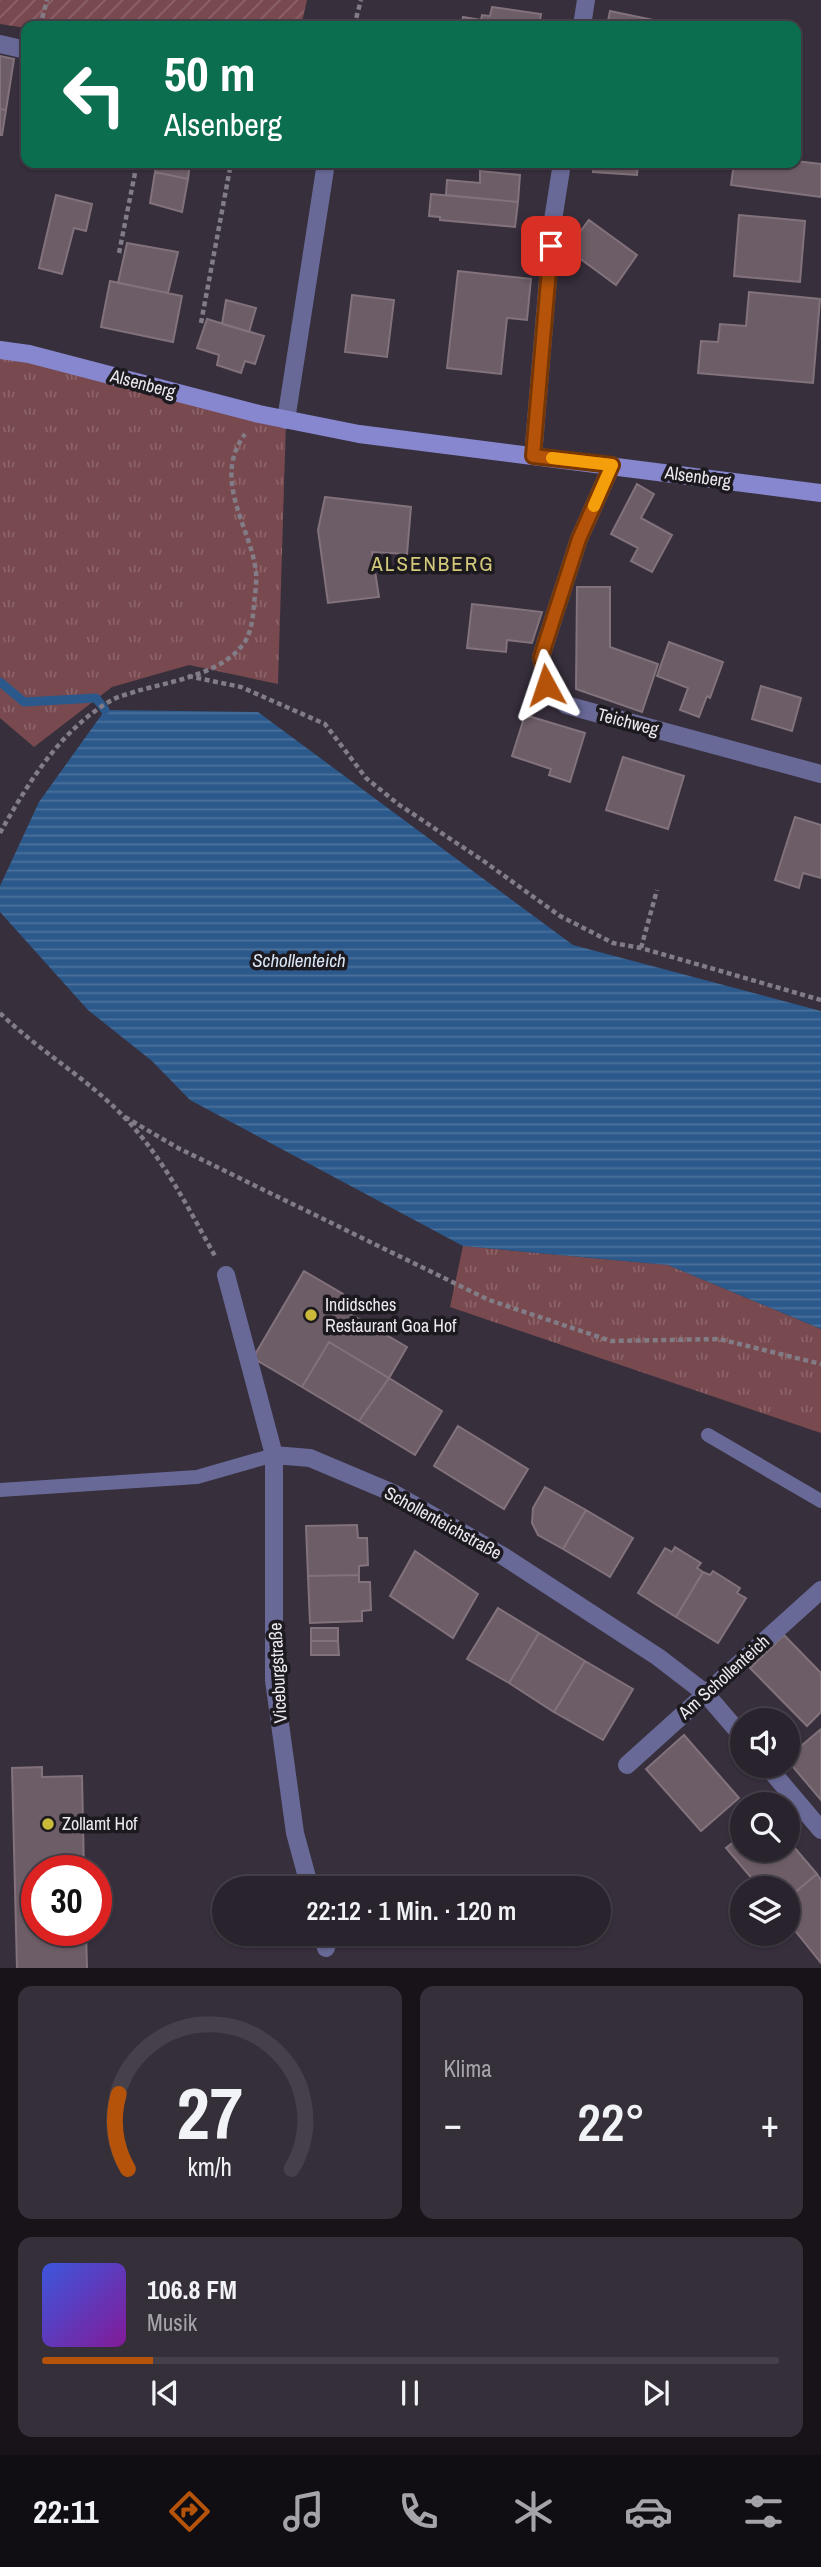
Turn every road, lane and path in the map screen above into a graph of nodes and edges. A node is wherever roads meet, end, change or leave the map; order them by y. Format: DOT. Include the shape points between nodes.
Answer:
graph roads {
  1 [pos="47,0"];
  2 [pos="361,0"];
  3 [pos="586,0"];
  4 [pos="41,21"];
  5 [pos="355,21"];
  6 [pos="583,21"];
  7 [pos="0,44"];
  8 [pos="21,49"];
  9 [pos="137,168"];
  10 [pos="230,168"];
  11 [pos="325,168"];
  12 [pos="561,168"];
  13 [pos="119,253"];
  14 [pos="201,323"];
  15 [pos="0,350"];
  16 [pos="259,414"];
  17 [pos="286,420"];
  18 [pos="533,456"];
  19 [pos="612,465"];
  20 [pos="821,493"];
  21 [pos="188,676"];
  22 [pos="821,774"];
  23 [pos="0,833"];
  24 [pos="657,890"];
  25 [pos="641,948"];
  26 [pos="821,1000"];
  27 [pos="0,1013"];
  28 [pos="125,1117"];
  29 [pos="226,1275"];
  30 [pos="821,1364"];
  31 [pos="708,1435"];
  32 [pos="274,1454"];
  33 [pos="0,1490"];
  34 [pos="821,1501"];
  35 [pos="821,1590"];
  36 [pos="705,1693"];
  37 [pos="730,1722"];
  38 [pos="627,1765"];
  39 [pos="777,1778"];
  40 [pos="821,1830"];
  41 [pos="307,1876"];
  1 -- 4 [label="path"];
  2 -- 5 [label="path"];
  3 -- 6 [label="street"];
  7 -- 8 [label="street"];
  9 -- 13 [label="path"];
  10 -- 14 [label="path"];
  11 -- 17 [label="street"];
  12 -- 18 [label="street"];
  15 -- 16 [label="street, Alsenberg"];
  16 -- 17 [label="street, Alsenberg"];
  16 -- 21 [label="path" via="242,439 232,474 234,499 256,572 253,622 245,641 231,655"];
  17 -- 18 [label="street, Alsenberg"];
  18 -- 19 [label="street, Alsenberg"];
  19 -- 20 [label="street, Alsenberg"];
  19 -- 22 [label="street, Teichweg" via="579,539 541,657 546,685 566,705"];
  21 -- 23 [label="path" via="114,699 91,714 60,743 23,791"];
  21 -- 25 [label="path" via="241,687 325,724 366,778 398,804 560,916 613,943"];
  24 -- 25 [label="path"];
  25 -- 26 [label="path"];
  27 -- 28 [label="path"];
  28 -- 29 [label="path" via="170,1174"];
  28 -- 30 [label="path" via="190,1154 489,1300 611,1341 719,1339"];
  29 -- 32 [label="street"];
  31 -- 34 [label="lane"];
  32 -- 33 [label="lane" via="197,1477"];
  32 -- 36 [label="street, Schollenteichstraße" via="310,1458 393,1493 503,1556 659,1657"];
  32 -- 41 [label="street, Viceburgstraße" via="274,1681 295,1833"];
  35 -- 36 [label="street, Am Schollenteich"];
  36 -- 37 [label="street, Schollenteichstraße"];
  36 -- 38 [label="street, Am Schollenteich"];
  39 -- 40 [label="street"];
}
